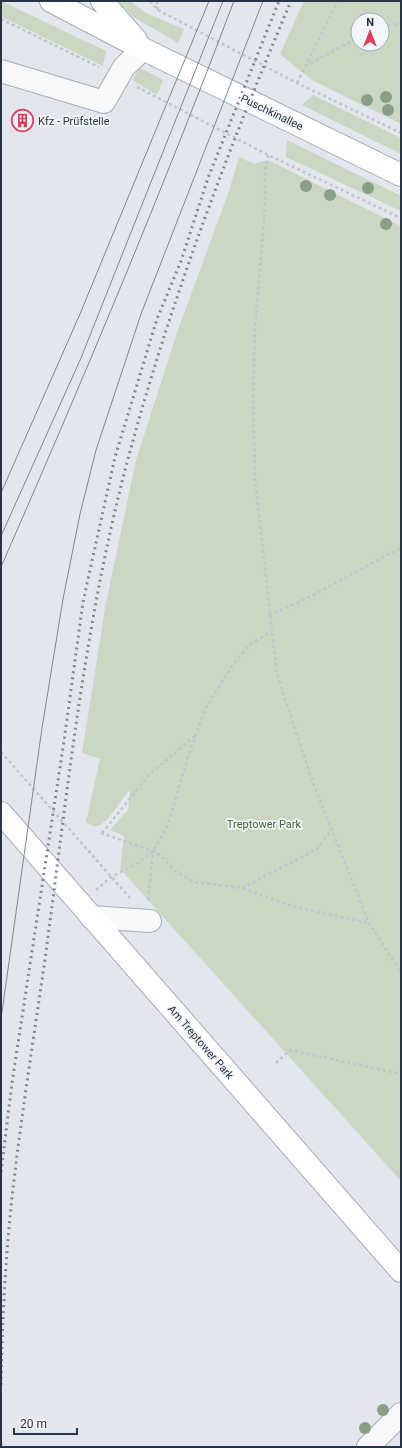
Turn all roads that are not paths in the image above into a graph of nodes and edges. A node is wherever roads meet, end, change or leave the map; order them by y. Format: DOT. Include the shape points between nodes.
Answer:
graph roads {
  1 [pos="51,1"];
  2 [pos="102,1"];
  3 [pos="143,49"];
  4 [pos="1,70"];
  5 [pos="401,175"];
  6 [pos="1,813"];
  7 [pos="92,917"];
  8 [pos="148,918"];
  9 [pos="401,1271"];
  10 [pos="401,1414"];
  11 [pos="368,1447"];
  1 -- 3 [label="main road, Puschkinallee"];
  2 -- 3 [label="main road, Puschkinallee"];
  3 -- 4 [label="street" via="124,67 104,102"];
  3 -- 5 [label="main road, Puschkinallee"];
  6 -- 7 [label="main road, Am Treptower Park"];
  7 -- 8 [label="street"];
  7 -- 9 [label="main road, Am Treptower Park"];
  10 -- 11 [label="street"];
}
